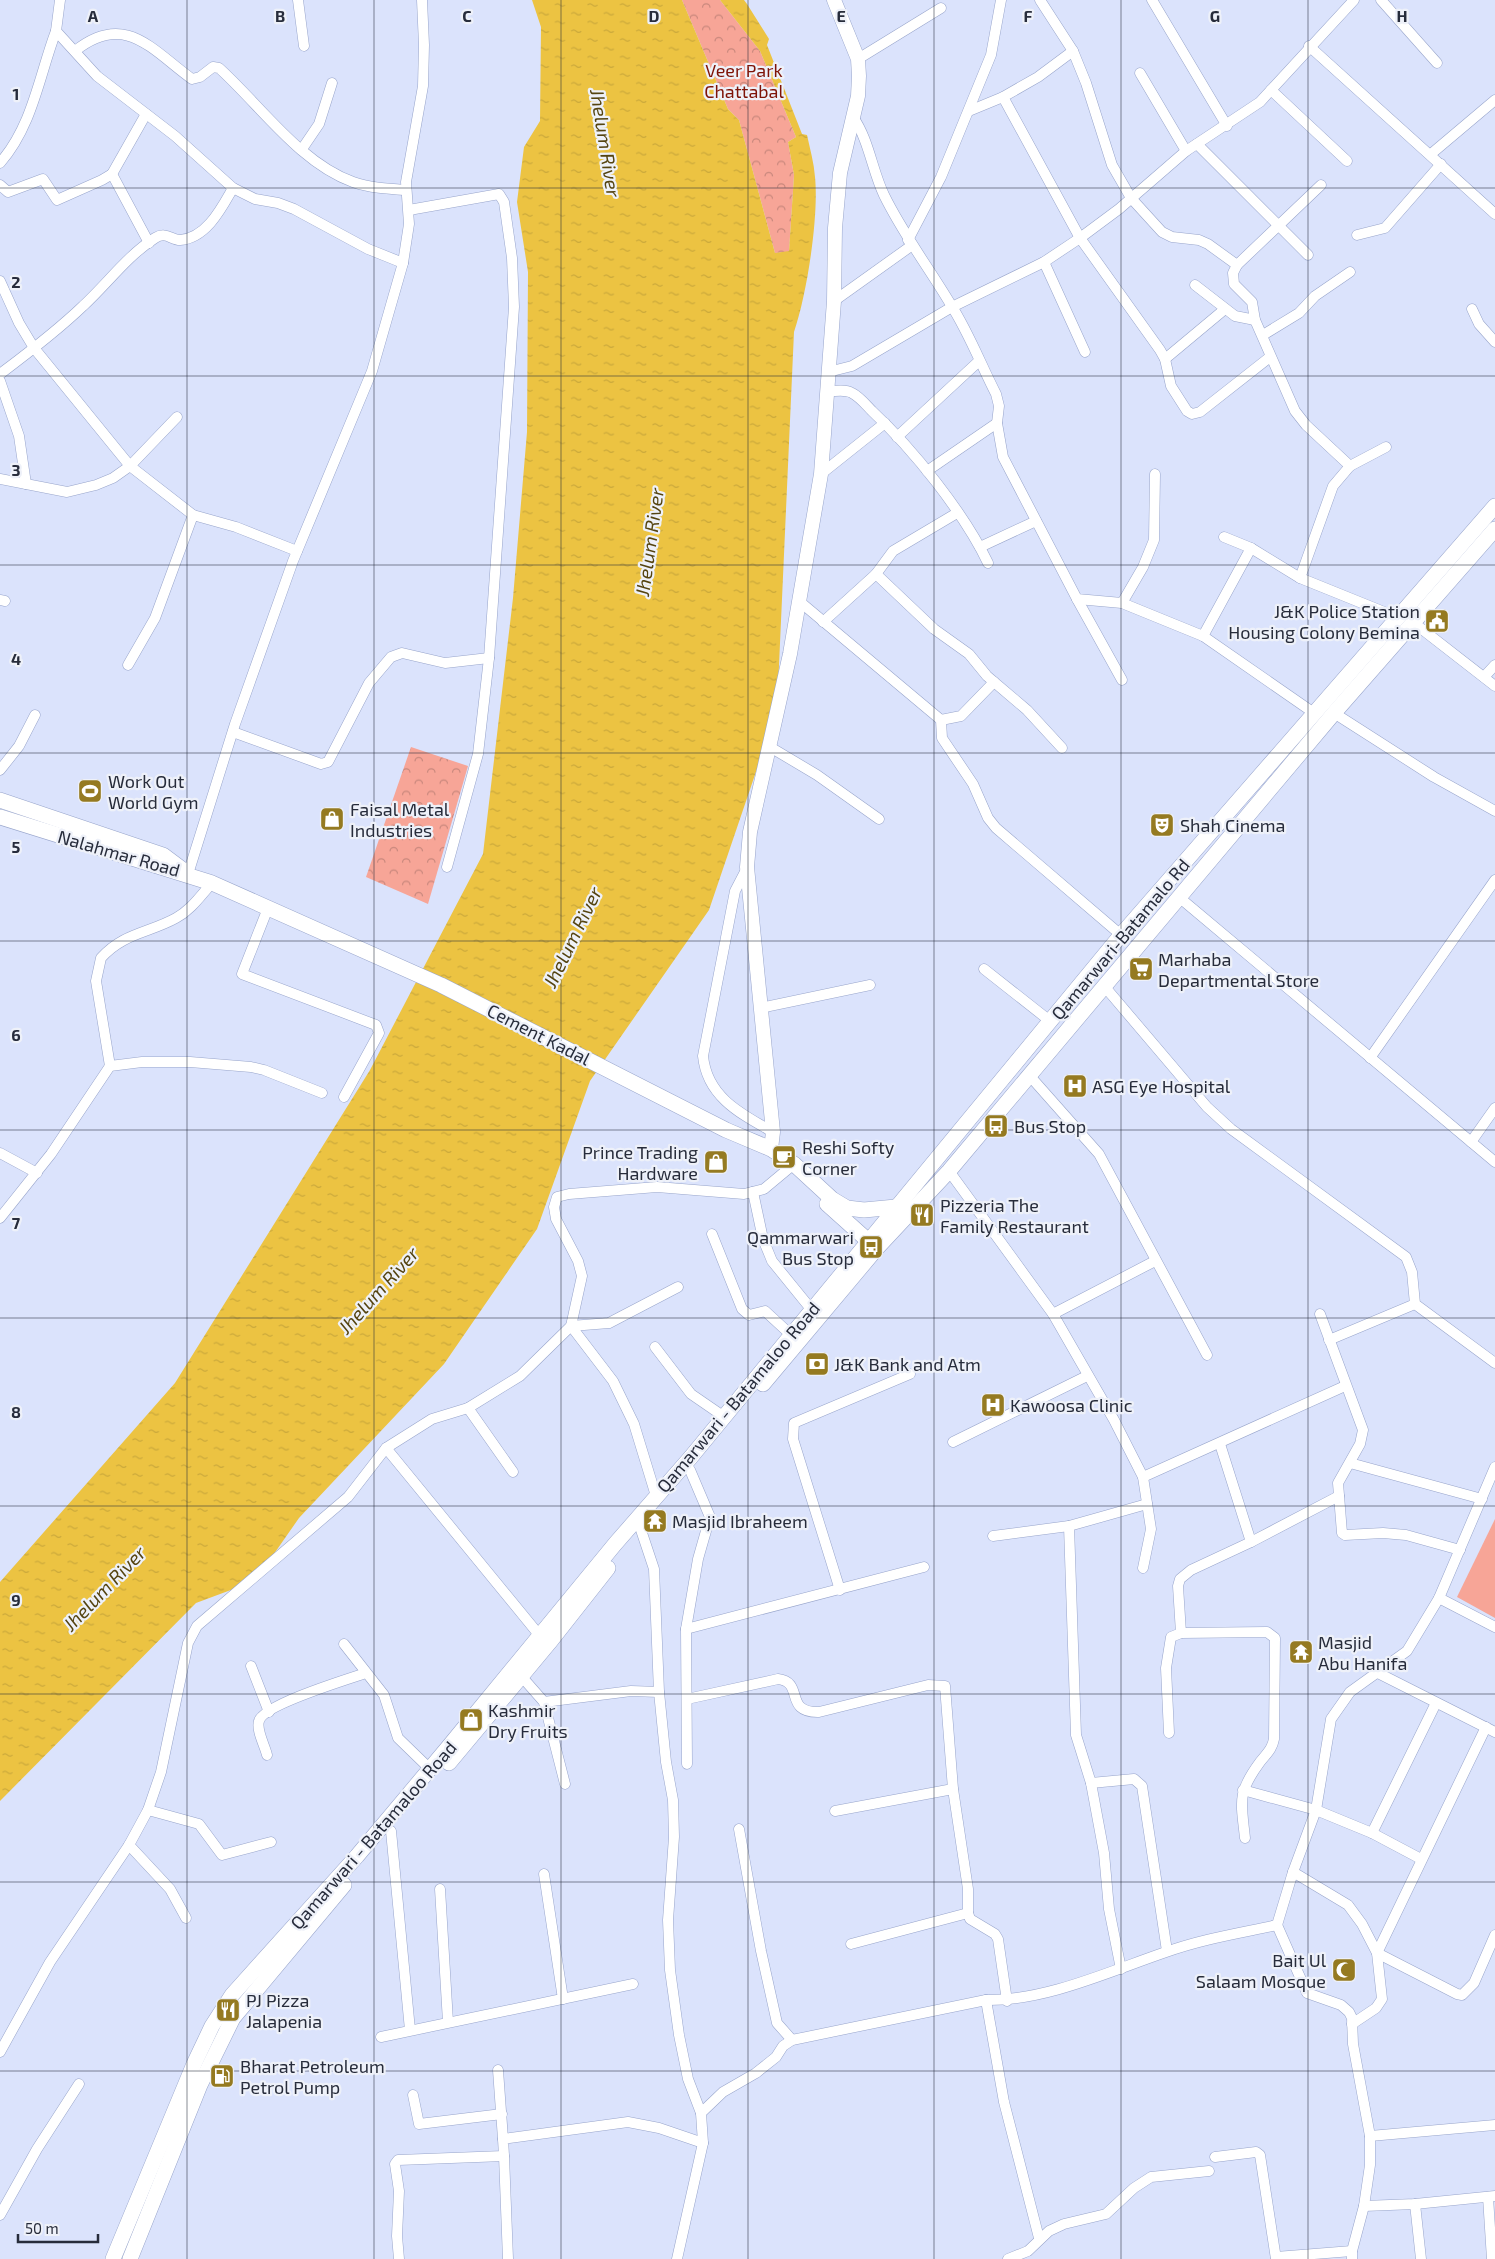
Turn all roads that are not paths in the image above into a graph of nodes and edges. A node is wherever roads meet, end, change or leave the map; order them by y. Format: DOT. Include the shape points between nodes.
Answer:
graph roads {
  1 [pos="298,0"];
  2 [pos="422,0"];
  3 [pos="834,0"];
  4 [pos="1001,0"];
  5 [pos="1040,0"];
  6 [pos="1152,0"];
  7 [pos="1354,0"];
  8 [pos="1382,0"];
  9 [pos="62,2"];
  10 [pos="941,8"];
  11 [pos="56,31"];
  12 [pos="304,46"];
  13 [pos="1309,46"];
  14 [pos="76,51"];
  15 [pos="1073,51"];
  16 [pos="858,59"];
  17 [pos="1437,63"];
  18 [pos="1140,73"];
  19 [pos="332,82"];
  20 [pos="1271,90"];
  21 [pos="1003,97"];
  22 [pos="1495,100"];
  23 [pos="969,110"];
  24 [pos="146,114"];
  25 [pos="853,117"];
  26 [pos="1227,126"];
  27 [pos="1197,144"];
  28 [pos="302,149"];
  29 [pos="1186,151"];
  30 [pos="1430,154"];
  31 [pos="1347,161"];
  32 [pos="0,162"];
  33 [pos="1441,164"];
  34 [pos="112,174"];
  35 [pos="0,185"];
  36 [pos="1321,185"];
  37 [pos="233,188"];
  38 [pos="406,190"];
  39 [pos="1131,198"];
  40 [pos="409,210"];
  41 [pos="1495,214"];
  42 [pos="1279,227"];
  43 [pos="1357,235"];
  44 [pos="1080,238"];
  45 [pos="149,243"];
  46 [pos="910,243"];
  47 [pos="1308,255"];
  48 [pos="1044,262"];
  49 [pos="403,264"];
  50 [pos="1237,265"];
  51 [pos="1350,272"];
  52 [pos="0,281"];
  53 [pos="1195,284"];
  54 [pos="834,301"];
  55 [pos="952,307"];
  56 [pos="1225,309"];
  57 [pos="1472,309"];
  58 [pos="1255,320"];
  59 [pos="1263,335"];
  60 [pos="1495,342"];
  61 [pos="34,348"];
  62 [pos="1085,352"];
  63 [pos="1270,356"];
  64 [pos="1165,359"];
  65 [pos="979,361"];
  66 [pos="828,372"];
  67 [pos="0,374"];
  68 [pos="0,381"];
  69 [pos="826,392"];
  70 [pos="177,418"];
  71 [pos="885,423"];
  72 [pos="997,423"];
  73 [pos="898,437"];
  74 [pos="1386,447"];
  75 [pos="130,466"];
  76 [pos="1350,466"];
  77 [pos="927,471"];
  78 [pos="821,474"];
  79 [pos="1155,474"];
  80 [pos="0,479"];
  81 [pos="26,484"];
  82 [pos="1495,506"];
  83 [pos="957,513"];
  84 [pos="193,515"];
  85 [pos="1036,522"];
  86 [pos="1495,529"];
  87 [pos="1224,537"];
  88 [pos="980,547"];
  89 [pos="1251,548"];
  90 [pos="298,551"];
  91 [pos="988,563"];
  92 [pos="876,574"];
  93 [pos="1300,578"];
  94 [pos="1077,599"];
  95 [pos="799,601"];
  96 [pos="1122,603"];
  97 [pos="1399,618"];
  98 [pos="822,622"];
  99 [pos="1414,623"];
  100 [pos="1203,636"];
  101 [pos="489,658"];
  102 [pos="128,665"];
  103 [pos="1495,665"];
  104 [pos="1484,677"];
  105 [pos="1122,680"];
  106 [pos="994,682"];
  107 [pos="1495,686"];
  108 [pos="1314,713"];
  109 [pos="1334,713"];
  110 [pos="35,715"];
  111 [pos="942,720"];
  112 [pos="233,732"];
  113 [pos="770,747"];
  114 [pos="1062,748"];
  115 [pos="0,770"];
  116 [pos="0,800"];
  117 [pos="1495,810"];
  118 [pos="0,817"];
  119 [pos="878,819"];
  120 [pos="447,867"];
  121 [pos="747,867"];
  122 [pos="188,874"];
  123 [pos="1495,880"];
  124 [pos="212,882"];
  125 [pos="1180,898"];
  126 [pos="268,908"];
  127 [pos="1121,936"];
  128 [pos="984,968"];
  129 [pos="870,985"];
  130 [pos="1105,987"];
  131 [pos="760,1008"];
  132 [pos="1050,1021"];
  133 [pos="1370,1058"];
  134 [pos="110,1066"];
  135 [pos="1029,1075"];
  136 [pos="322,1093"];
  137 [pos="344,1097"];
  138 [pos="1495,1108"];
  139 [pos="773,1132"];
  140 [pos="1471,1142"];
  141 [pos="771,1149"];
  142 [pos="0,1153"];
  143 [pos="1495,1162"];
  144 [pos="790,1164"];
  145 [pos="949,1171"];
  146 [pos="37,1173"];
  147 [pos="753,1192"];
  148 [pos="896,1207"];
  149 [pos="0,1218"];
  150 [pos="712,1234"];
  151 [pos="872,1245"];
  152 [pos="1155,1261"];
  153 [pos="678,1286"];
  154 [pos="1415,1304"];
  155 [pos="811,1309"];
  156 [pos="1052,1314"];
  157 [pos="1320,1314"];
  158 [pos="571,1326"];
  159 [pos="790,1334"];
  160 [pos="1330,1340"];
  161 [pos="655,1347"];
  162 [pos="1207,1355"];
  163 [pos="1495,1363"];
  164 [pos="910,1374"];
  165 [pos="1087,1376"];
  166 [pos="1345,1386"];
  167 [pos="468,1408"];
  168 [pos="724,1416"];
  169 [pos="953,1442"];
  170 [pos="1220,1444"];
  171 [pos="386,1448"];
  172 [pos="1350,1463"];
  173 [pos="1495,1467"];
  174 [pos="690,1470"];
  175 [pos="513,1472"];
  176 [pos="1143,1477"];
  177 [pos="656,1496"];
  178 [pos="1339,1496"];
  179 [pos="1482,1499"];
  180 [pos="1147,1504"];
  181 [pos="1070,1526"];
  182 [pos="640,1528"];
  183 [pos="993,1536"];
  184 [pos="1251,1542"];
  185 [pos="1460,1550"];
  186 [pos="924,1568"];
  187 [pos="1143,1568"];
  188 [pos="840,1590"];
  189 [pos="1439,1598"];
  190 [pos="1495,1627"];
  191 [pos="686,1629"];
  192 [pos="1182,1633"];
  193 [pos="540,1636"];
  194 [pos="344,1644"];
  195 [pos="251,1666"];
  196 [pos="1376,1672"];
  197 [pos="366,1673"];
  198 [pos="522,1677"];
  199 [pos="659,1692"];
  200 [pos="687,1699"];
  201 [pos="544,1702"];
  202 [pos="1436,1703"];
  203 [pos="269,1712"];
  204 [pos="1491,1730"];
  205 [pos="1169,1733"];
  206 [pos="267,1755"];
  207 [pos="687,1764"];
  208 [pos="430,1769"];
  209 [pos="1091,1783"];
  210 [pos="564,1784"];
  211 [pos="953,1789"];
  212 [pos="1243,1790"];
  213 [pos="148,1810"];
  214 [pos="1316,1810"];
  215 [pos="835,1811"];
  216 [pos="739,1829"];
  217 [pos="391,1831"];
  218 [pos="1372,1833"];
  219 [pos="1246,1838"];
  220 [pos="271,1842"];
  221 [pos="129,1845"];
  222 [pos="1421,1859"];
  223 [pos="1293,1872"];
  224 [pos="544,1874"];
  225 [pos="440,1889"];
  226 [pos="968,1913"];
  227 [pos="186,1918"];
  228 [pos="1278,1925"];
  229 [pos="1495,1935"];
  230 [pos="851,1944"];
  231 [pos="1167,1951"];
  232 [pos="1377,1954"];
  233 [pos="1121,1969"];
  234 [pos="633,1984"];
  235 [pos="563,1999"];
  236 [pos="986,2000"];
  237 [pos="1007,2000"];
  238 [pos="448,2022"];
  239 [pos="1352,2024"];
  240 [pos="410,2030"];
  241 [pos="381,2037"];
  242 [pos="792,2040"];
  243 [pos="0,2052"];
  244 [pos="498,2070"];
  245 [pos="79,2084"];
  246 [pos="413,2095"];
  247 [pos="701,2113"];
  248 [pos="502,2114"];
  249 [pos="1495,2116"];
  250 [pos="1492,2125"];
  251 [pos="1370,2136"];
  252 [pos="503,2139"];
  253 [pos="703,2143"];
  254 [pos="504,2156"];
  255 [pos="1215,2157"];
  256 [pos="1209,2171"];
  257 [pos="1491,2196"];
  258 [pos="1415,2204"];
  259 [pos="1364,2206"];
  260 [pos="0,2215"];
  261 [pos="1039,2238"];
  262 [pos="1352,2255"];
  263 [pos="1276,2258"];
  264 [pos="113,2259"];
  265 [pos="130,2259"];
  266 [pos="399,2259"];
  267 [pos="508,2259"];
  268 [pos="677,2259"];
  269 [pos="1008,2259"];
  270 [pos="1421,2259"];
  271 [pos="1492,2259"];
  1 -- 12 [label="street"];
  2 -- 38 [label="street" via="423,86"];
  3 -- 16 [label="street"];
  4 -- 23 [label="street" via="991,55"];
  5 -- 15 [label="street"];
  6 -- 26 [label="street"];
  7 -- 13 [label="street"];
  8 -- 17 [label="street"];
  9 -- 11 [label="street"];
  10 -- 16 [label="street"];
  11 -- 14 [label="street"];
  11 -- 32 [label="street" via="30,116 12,150"];
  13 -- 20 [label="street"];
  13 -- 30 [label="street"];
  14 -- 24 [label="street" via="97,76"];
  14 -- 28 [label="street" via="99,35 120,34 151,46 192,79 213,67 219,68"];
  15 -- 21 [label="street" via="1038,77"];
  15 -- 39 [label="street" via="1112,165"];
  16 -- 25 [label="street" via="858,96"];
  18 -- 29 [label="street"];
  19 -- 28 [label="street" via="319,124"];
  20 -- 26 [label="street"];
  20 -- 31 [label="street"];
  21 -- 23 [label="street"];
  21 -- 44 [label="street"];
  22 -- 30 [label="street"];
  23 -- 46 [label="street"];
  24 -- 34 [label="street"];
  24 -- 37 [label="street" via="202,158"];
  25 -- 46 [label="street" via="862,132 883,194"];
  25 -- 54 [label="street" via="840,173"];
  26 -- 27 [label="street"];
  27 -- 29 [label="street"];
  27 -- 42 [label="street"];
  28 -- 38 [label="street" via="316,162 355,183"];
  29 -- 39 [label="street"];
  30 -- 33 [label="street"];
  33 -- 41 [label="street"];
  33 -- 43 [label="street" via="1385,228"];
  34 -- 35 [label="street" via="57,200 43,179 8,192"];
  34 -- 45 [label="street"];
  36 -- 42 [label="street"];
  37 -- 45 [label="street" via="216,217 200,231 180,240 162,235"];
  37 -- 49 [label="street" via="254,199 294,209"];
  38 -- 40 [label="street"];
  39 -- 44 [label="street"];
  39 -- 50 [label="street" via="1162,232 1172,237 1199,240"];
  40 -- 49 [label="street"];
  40 -- 101 [label="street" via="499,194 504,202 512,258 514,307"];
  42 -- 47 [label="street"];
  42 -- 50 [label="street"];
  44 -- 48 [label="street"];
  44 -- 64 [label="street"];
  45 -- 61 [label="street" via="84,306"];
  46 -- 54 [label="street"];
  46 -- 55 [label="street"];
  48 -- 55 [label="street"];
  48 -- 62 [label="street"];
  49 -- 90 [label="street" via="372,371"];
  50 -- 58 [label="street" via="1233,272 1234,284 1252,302"];
  51 -- 59 [label="street"];
  52 -- 61 [label="street"];
  53 -- 56 [label="street"];
  54 -- 66 [label="street"];
  55 -- 65 [label="street"];
  55 -- 66 [label="street" via="852,366"];
  56 -- 58 [label="street" via="1240,319"];
  56 -- 64 [label="street"];
  57 -- 60 [label="street"];
  58 -- 59 [label="street"];
  59 -- 63 [label="street"];
  61 -- 67 [label="street"];
  61 -- 75 [label="street"];
  63 -- 64 [label="street" via="1197,414 1187,410 1170,386"];
  63 -- 76 [label="street" via="1295,411"];
  65 -- 72 [label="street" via="998,401"];
  65 -- 73 [label="street"];
  66 -- 69 [label="street"];
  68 -- 81 [label="street" via="19,436"];
  69 -- 71 [label="street" via="854,394"];
  69 -- 78 [label="street"];
  70 -- 75 [label="street"];
  71 -- 73 [label="street"];
  71 -- 78 [label="street"];
  72 -- 77 [label="street"];
  72 -- 85 [label="street" via="1003,457"];
  73 -- 77 [label="street"];
  74 -- 76 [label="street"];
  75 -- 81 [label="street" via="112,478 72,491"];
  75 -- 84 [label="street"];
  76 -- 93 [label="street" via="1333,486"];
  77 -- 83 [label="street"];
  78 -- 95 [label="street"];
  79 -- 96 [label="street" via="1154,540"];
  80 -- 81 [label="street"];
  82 -- 97 [label="main road, Qamarwari-Batamalo Rd"];
  83 -- 88 [label="street"];
  83 -- 92 [label="street" via="898,547"];
  84 -- 90 [label="street"];
  84 -- 102 [label="street" via="155,618"];
  85 -- 88 [label="street"];
  85 -- 94 [label="street"];
  86 -- 99 [label="main road"];
  87 -- 89 [label="street"];
  88 -- 91 [label="street"];
  89 -- 93 [label="street"];
  89 -- 100 [label="street"];
  90 -- 112 [label="street"];
  92 -- 98 [label="street"];
  92 -- 106 [label="street" via="934,629 969,654"];
  93 -- 97 [label="street"];
  94 -- 96 [label="street"];
  94 -- 105 [label="street"];
  95 -- 98 [label="street"];
  95 -- 113 [label="street"];
  96 -- 100 [label="street"];
  97 -- 108 [label="main road, Qamarwari-Batamalo Rd"];
  98 -- 111 [label="street"];
  99 -- 104 [label="street"];
  99 -- 109 [label="main road"];
  100 -- 108 [label="street"];
  101 -- 112 [label="street" via="445,662 402,653 391,657 369,683 328,762 321,764"];
  101 -- 120 [label="street" via="478,754"];
  103 -- 104 [label="street"];
  104 -- 107 [label="street"];
  106 -- 111 [label="street" via="961,716"];
  106 -- 114 [label="street" via="1027,710"];
  108 -- 127 [label="main road, Qamarwari-Batamalo Rd"];
  109 -- 117 [label="street"];
  109 -- 125 [label="main road"];
  110 -- 115 [label="street" via="19,746"];
  111 -- 127 [label="street" via="942,738 973,784 996,828"];
  112 -- 122 [label="street"];
  113 -- 119 [label="street" via="817,775"];
  113 -- 121 [label="street" via="750,832"];
  116 -- 122 [label="main road, Nalahmar Road" via="163,855"];
  118 -- 122 [label="main road, Nalahmar Road"];
  121 -- 131 [label="street"];
  121 -- 139 [label="street" via="735,891 703,1056 710,1085 743,1115"];
  122 -- 124 [label="main road, Cement Kadal"];
  123 -- 133 [label="street"];
  124 -- 126 [label="main road, Cement Kadal"];
  124 -- 134 [label="street" via="184,913 128,936 101,958 96,980"];
  125 -- 130 [label="main road"];
  125 -- 133 [label="street"];
  126 -- 137 [label="street" via="242,974 376,1025 379,1033"];
  126 -- 141 [label="main road, Cement Kadal" via="441,985 726,1130"];
  127 -- 132 [label="main road, Qamarwari-Batamalo Rd"];
  128 -- 132 [label="street"];
  129 -- 131 [label="street"];
  130 -- 135 [label="main road"];
  130 -- 154 [label="street" via="1208,1107 1231,1129 1406,1257 1412,1272"];
  131 -- 139 [label="street"];
  132 -- 148 [label="main road, Qamarwari-Batamalo Rd"];
  133 -- 140 [label="street"];
  134 -- 136 [label="street" via="190,1062 252,1068"];
  134 -- 146 [label="street"];
  135 -- 145 [label="main road"];
  135 -- 152 [label="street" via="1099,1154"];
  138 -- 140 [label="street"];
  139 -- 141 [label="street"];
  140 -- 143 [label="street"];
  141 -- 144 [label="main road, Cement Kadal"];
  142 -- 146 [label="street"];
  144 -- 147 [label="street" via="764,1189"];
  144 -- 148 [label="main road" via="847,1208"];
  144 -- 151 [label="main road"];
  145 -- 151 [label="main road"];
  145 -- 156 [label="street"];
  146 -- 149 [label="street"];
  147 -- 155 [label="street" via="763,1240 772,1261"];
  147 -- 158 [label="street" via="658,1187 557,1197 554,1207 556,1219 578,1261 582,1276"];
  148 -- 151 [label="main road, Qamarwari-Batamalo Rd"];
  150 -- 159 [label="street" via="742,1309 749,1314 765,1311"];
  151 -- 155 [label="main road, Qamarwari - Batamaloo Road"];
  151 -- 174 [label="main road, Qamarwari - Batamaloo Road"];
  152 -- 156 [label="street"];
  152 -- 162 [label="street"];
  153 -- 158 [label="street" via="609,1323"];
  154 -- 160 [label="street"];
  154 -- 163 [label="street"];
  155 -- 159 [label="main road, Qamarwari - Batamaloo Road"];
  156 -- 165 [label="street"];
  157 -- 160 [label="street"];
  158 -- 167 [label="street" via="520,1376"];
  158 -- 177 [label="street" via="613,1380 634,1424"];
  159 -- 168 [label="main road, Qamarwari - Batamaloo Road"];
  160 -- 166 [label="street"];
  161 -- 168 [label="street" via="691,1394"];
  164 -- 188 [label="street" via="794,1423 792,1439"];
  165 -- 169 [label="street"];
  165 -- 176 [label="street"];
  166 -- 170 [label="street"];
  166 -- 172 [label="street" via="1363,1430"];
  167 -- 171 [label="street" via="432,1419"];
  167 -- 175 [label="street"];
  168 -- 177 [label="main road, Qamarwari - Batamaloo Road"];
  170 -- 176 [label="street"];
  170 -- 184 [label="street"];
  171 -- 193 [label="street"];
  171 -- 213 [label="street" via="348,1496 204,1618 193,1632 161,1772"];
  172 -- 178 [label="street" via="1338,1483"];
  172 -- 179 [label="street"];
  173 -- 179 [label="street"];
  174 -- 182 [label="main road, Qamarwari - Batamaloo Road"];
  174 -- 191 [label="street" via="710,1517 698,1559"];
  176 -- 180 [label="street"];
  177 -- 193 [label="main road, Qamarwari - Batamaloo Road"];
  178 -- 184 [label="street"];
  178 -- 185 [label="street" via="1343,1534 1406,1535"];
  179 -- 185 [label="street"];
  180 -- 181 [label="street"];
  180 -- 187 [label="street" via="1151,1529"];
  181 -- 183 [label="street"];
  181 -- 209 [label="street" via="1076,1735"];
  182 -- 198 [label="main road, Qamarwari - Batamaloo Road"];
  182 -- 199 [label="street" via="654,1569"];
  184 -- 192 [label="street" via="1191,1570 1180,1580"];
  185 -- 189 [label="street"];
  186 -- 188 [label="street"];
  188 -- 191 [label="street"];
  189 -- 190 [label="street"];
  189 -- 196 [label="street" via="1407,1651"];
  191 -- 200 [label="street"];
  192 -- 205 [label="street" via="1171,1637 1166,1668"];
  192 -- 212 [label="street" via="1267,1632 1275,1638 1274,1739 1270,1752 1261,1760"];
  193 -- 208 [label="main road, Qamarwari - Batamaloo Road"];
  194 -- 197 [label="street"];
  195 -- 203 [label="street"];
  196 -- 202 [label="street"];
  196 -- 214 [label="street" via="1350,1692 1331,1719"];
  197 -- 203 [label="street" via="294,1698"];
  197 -- 208 [label="street" via="386,1699 398,1738"];
  198 -- 201 [label="street"];
  198 -- 217 [label="main road, Qamarwari - Batamaloo Road"];
  199 -- 201 [label="street" via="631,1691"];
  199 -- 247 [label="street" via="673,1800 674,1837 668,1920 670,1970 688,2079"];
  200 -- 207 [label="street"];
  200 -- 211 [label="street" via="778,1679 791,1684 797,1705 802,1710 820,1712 928,1685 944,1685"];
  201 -- 210 [label="street"];
  202 -- 204 [label="street"];
  202 -- 218 [label="street"];
  203 -- 206 [label="street" via="259,1719 258,1725"];
  204 -- 222 [label="street"];
  208 -- 264 [label="main road, Qamarwari - Batamaloo Road" via="232,1996 212,2026"];
  209 -- 231 [label="street" via="1134,1779 1142,1786"];
  209 -- 233 [label="street"];
  211 -- 215 [label="street"];
  211 -- 226 [label="street" via="968,1889"];
  212 -- 214 [label="street"];
  212 -- 219 [label="street" via="1241,1799"];
  213 -- 220 [label="street" via="199,1824 222,1855"];
  213 -- 221 [label="street"];
  214 -- 218 [label="street"];
  214 -- 223 [label="street"];
  216 -- 242 [label="street" via="778,2023"];
  217 -- 240 [label="street"];
  217 -- 265 [label="main road, Qamarwari - Batamaloo Road" via="233,2018 200,2085"];
  218 -- 222 [label="street"];
  221 -- 227 [label="street" via="170,1889"];
  221 -- 243 [label="street" via="50,1962"];
  222 -- 232 [label="street"];
  223 -- 228 [label="street"];
  223 -- 232 [label="street" via="1348,1905"];
  224 -- 235 [label="street"];
  225 -- 238 [label="street"];
  226 -- 230 [label="street"];
  226 -- 237 [label="street" via="970,1918 998,1938"];
  228 -- 231 [label="street"];
  228 -- 239 [label="street" via="1307,1993 1346,2008"];
  229 -- 232 [label="street" via="1474,1982 1462,1995"];
  231 -- 233 [label="street"];
  232 -- 239 [label="street" via="1382,1999 1376,2008"];
  233 -- 237 [label="street"];
  234 -- 235 [label="street"];
  235 -- 238 [label="street"];
  236 -- 237 [label="street"];
  236 -- 242 [label="street"];
  236 -- 261 [label="street" via="1004,2102"];
  238 -- 240 [label="street"];
  239 -- 251 [label="street"];
  240 -- 241 [label="street"];
  242 -- 247 [label="street" via="776,2057 723,2092"];
  244 -- 248 [label="street"];
  245 -- 260 [label="street" via="36,2148"];
  246 -- 248 [label="street" via="419,2124"];
  247 -- 253 [label="street"];
  248 -- 252 [label="street"];
  249 -- 250 [label="street"];
  250 -- 251 [label="street"];
  251 -- 259 [label="street"];
  252 -- 253 [label="street" via="628,2122 659,2128"];
  252 -- 254 [label="street"];
  253 -- 268 [label="street"];
  254 -- 266 [label="street" via="396,2162 400,2191"];
  254 -- 267 [label="street"];
  255 -- 263 [label="street" via="1256,2152 1260,2155"];
  256 -- 261 [label="street" via="1151,2177 1106,2214 1064,2224"];
  257 -- 258 [label="street"];
  257 -- 271 [label="street"];
  258 -- 259 [label="street"];
  258 -- 270 [label="street"];
  259 -- 262 [label="street"];
  261 -- 269 [label="street" via="1028,2251"];
  262 -- 263 [label="street"];
}
